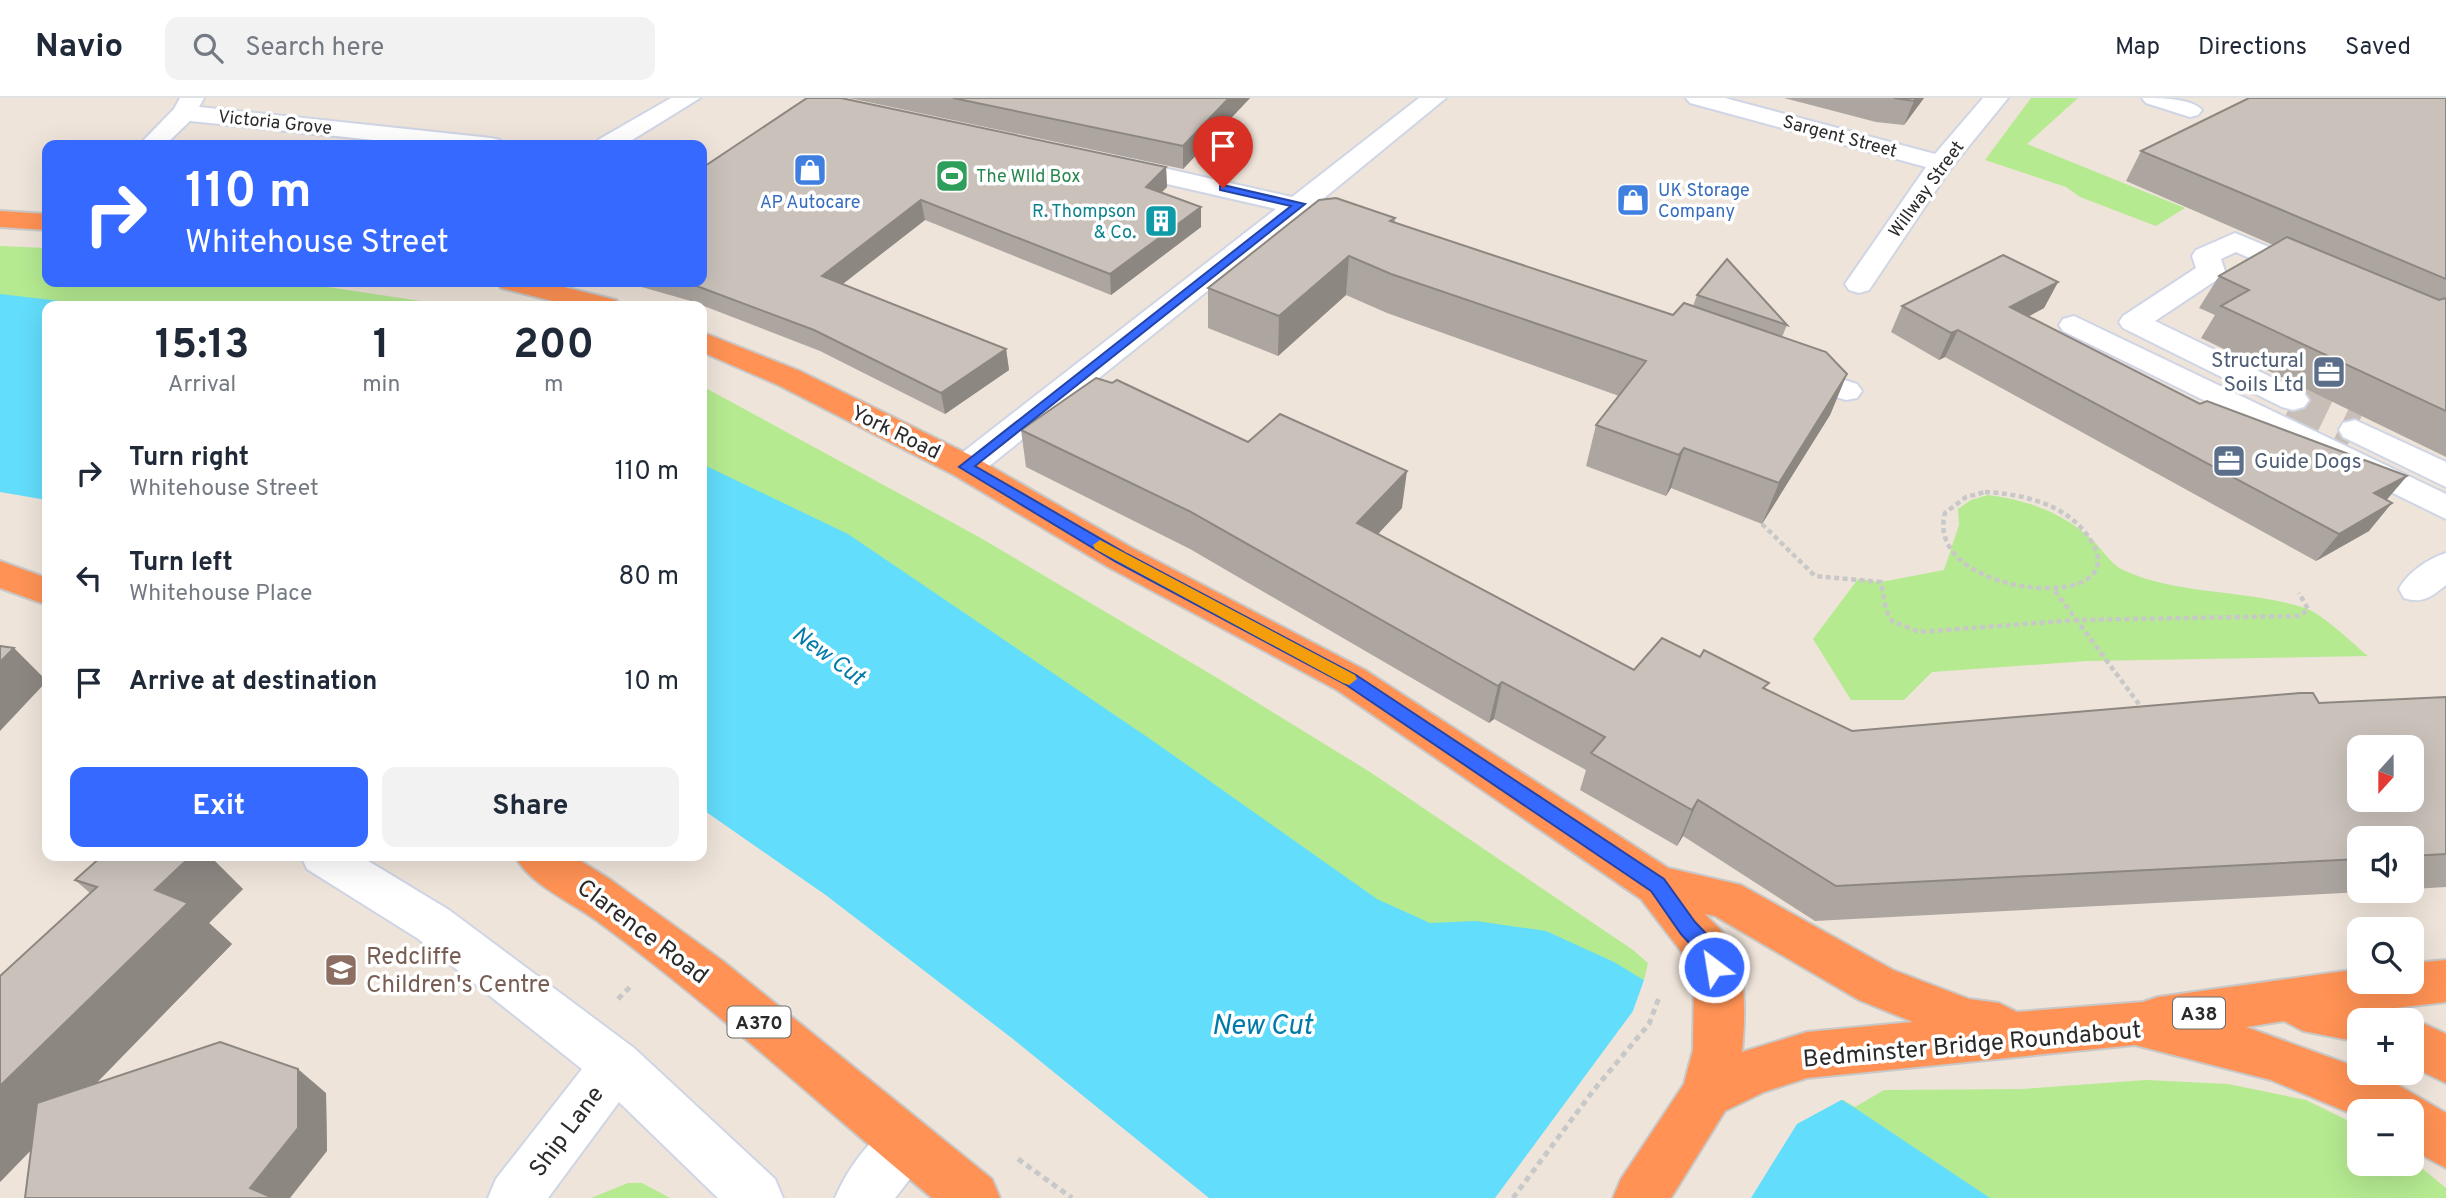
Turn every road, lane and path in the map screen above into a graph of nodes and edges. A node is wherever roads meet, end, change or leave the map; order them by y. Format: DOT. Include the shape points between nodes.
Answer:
graph roads {
  1 [pos="688,98"];
  2 [pos="1434,98"];
  3 [pos="1996,98"];
  4 [pos="2154,98"];
  5 [pos="1713,100"];
  6 [pos="188,106"];
  7 [pos="2190,110"];
  8 [pos="156,140"];
  9 [pos="452,140"];
  10 [pos="616,140"];
  11 [pos="1087,159"];
  12 [pos="1941,163"];
  13 [pos="1300,204"];
  14 [pos="0,219"];
  15 [pos="42,222"];
  16 [pos="1380,227"];
  17 [pos="2331,283"];
  18 [pos="1859,284"];
  19 [pos="531,287"];
  20 [pos="586,301"];
  21 [pos="2074,325"];
  22 [pos="707,343"];
  23 [pos="1769,364"];
  24 [pos="1846,391"];
  25 [pos="2293,400"];
  26 [pos="2355,430"];
  27 [pos="966,467"];
  28 [pos="2446,476"];
  29 [pos="2446,508"];
  30 [pos="1762,524"];
  31 [pos="2446,566"];
  32 [pos="0,574"];
  33 [pos="2417,589"];
  34 [pos="42,590"];
  35 [pos="2055,591"];
  36 [pos="2299,593"];
  37 [pos="2076,620"];
  38 [pos="2145,712"];
  39 [pos="331,861"];
  40 [pos="545,861"];
  41 [pos="1657,885"];
  42 [pos="668,947"];
  43 [pos="2446,981"];
  44 [pos="1661,983"];
  45 [pos="2263,1002"];
  46 [pos="2347,1016"];
  47 [pos="2135,1023"];
  48 [pos="2075,1029"];
  49 [pos="2424,1048"];
  50 [pos="598,1051"];
  51 [pos="2446,1060"];
  52 [pos="1707,1094"];
  53 [pos="2375,1099"];
  54 [pos="2424,1128"];
  55 [pos="2446,1142"];
  56 [pos="905,1143"];
  57 [pos="515,1198"];
  58 [pos="756,1198"];
  59 [pos="862,1198"];
  60 [pos="973,1198"];
  61 [pos="1514,1198"];
  62 [pos="1640,1198"];
  1 -- 10 [label="street"];
  2 -- 13 [label="street"];
  3 -- 12 [label="street, Willway Street"];
  4 -- 7 [label="street"];
  5 -- 12 [label="street, Sargent Street"];
  6 -- 8 [label="street"];
  6 -- 9 [label="street, Victoria Grove"];
  11 -- 13 [label="street"];
  12 -- 18 [label="street, Willway Street"];
  13 -- 16 [label="street"];
  13 -- 27 [label="street"];
  14 -- 15 [label="highway"];
  17 -- 25 [label="street" via="2235,241 2206,256 2211,271 2134,321"];
  19 -- 20 [label="highway"];
  21 -- 29 [label="street"];
  22 -- 27 [label="highway, York Road"];
  23 -- 24 [label="street"];
  26 -- 28 [label="street"];
  27 -- 41 [label="highway, York Road" via="1121,558 1351,680"];
  30 -- 37 [label="path" via="1815,576 1881,582 1886,610 1892,621 1904,628 1919,632"];
  31 -- 33 [label="street"];
  32 -- 34 [label="highway"];
  35 -- 35 [label="path" via="2086,582 2095,573 2097,550 2078,524 2044,504 2004,493 1968,495 1945,509 1943,532 1968,563 2015,586"];
  35 -- 37 [label="path"];
  36 -- 37 [label="path" via="2308,608 2300,615"];
  37 -- 38 [label="path"];
  39 -- 50 [label="street" via="433,924"];
  40 -- 42 [label="highway, Clarence Road / A370"];
  41 -- 48 [label="highway, York Road" via="1725,899 1876,985 1969,1021 2021,1029"];
  41 -- 52 [label="highway, York Road" via="1711,953 1718,981 1718,1050"];
  42 -- 50 [label="path"];
  42 -- 56 [label="highway, Clarence Road / A370"];
  43 -- 45 [label="highway, A38"];
  44 -- 61 [label="path" via="1649,1024"];
  45 -- 46 [label="highway, A38"];
  45 -- 47 [label="highway, A38"];
  47 -- 48 [label="highway, Bedminster Bridge Roundabout"];
  47 -- 53 [label="highway, Bedminster Bridge Roundabout" via="2275,1058"];
  48 -- 52 [label="highway, Bedminster Bridge Roundabout" via="1807,1055 1754,1071"];
  49 -- 51 [label="highway"];
  50 -- 57 [label="street, Ship Lane"];
  50 -- 58 [label="street"];
  52 -- 62 [label="highway"];
  54 -- 55 [label="highway"];
  56 -- 59 [label="street"];
  56 -- 60 [label="highway, Clarence Road / A370"];
}
